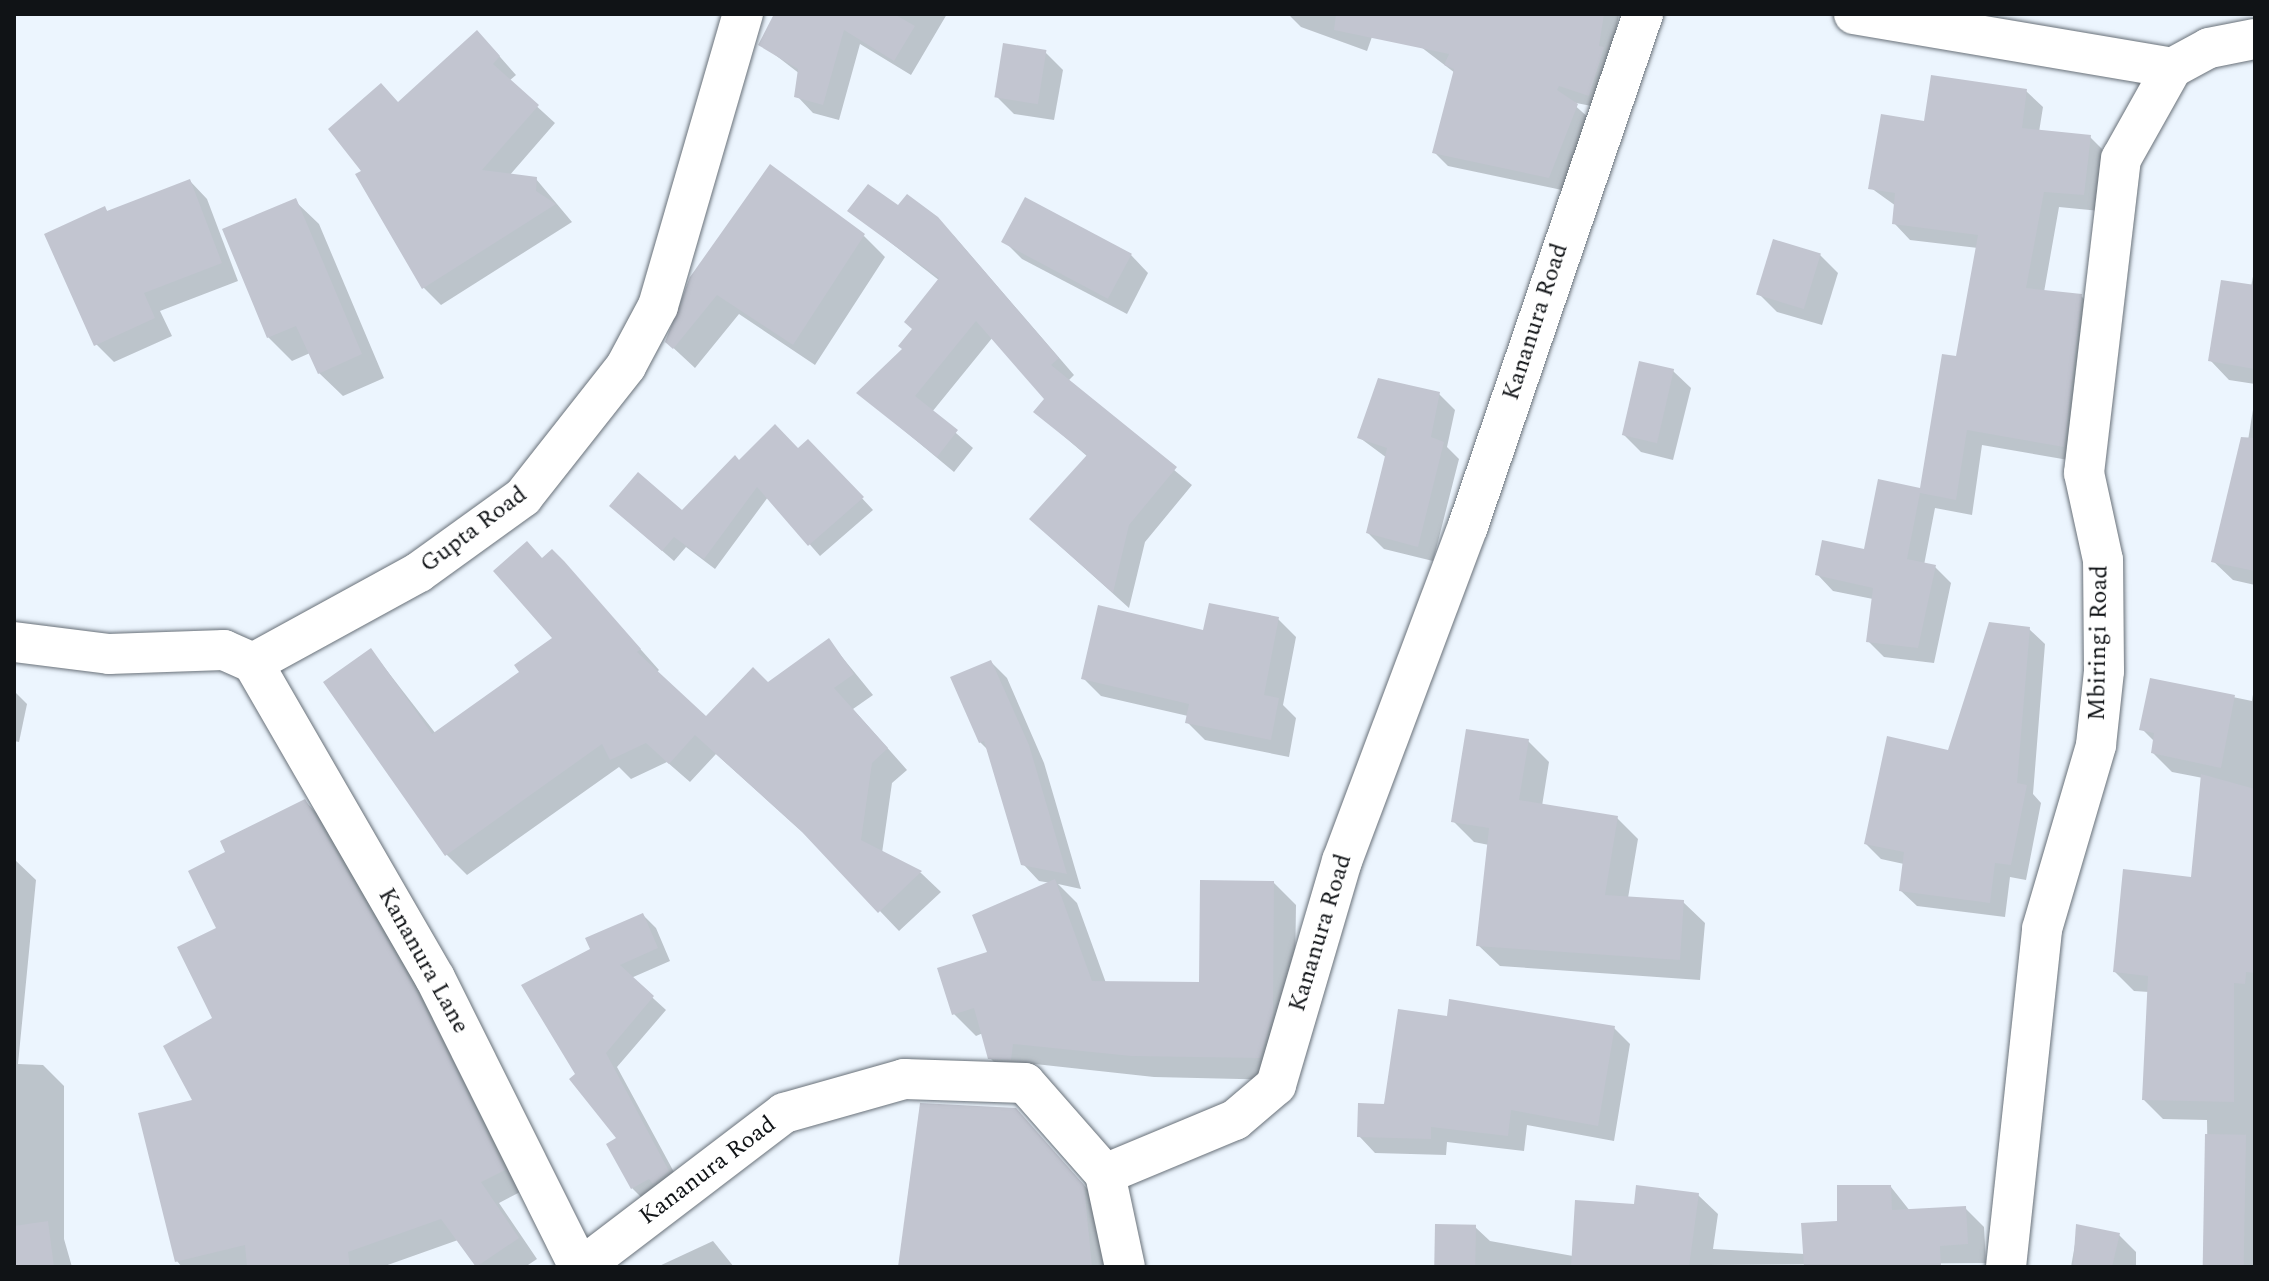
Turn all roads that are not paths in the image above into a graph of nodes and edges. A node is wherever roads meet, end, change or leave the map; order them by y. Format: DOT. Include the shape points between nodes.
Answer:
graph roads {
  1 [pos="1643,14"];
  2 [pos="1854,14"];
  3 [pos="740,16"];
  4 [pos="2255,39"];
  5 [pos="2172,68"];
  6 [pos="14,642"];
  7 [pos="253,663"];
  8 [pos="1105,1174"];
  9 [pos="580,1267"];
  10 [pos="1125,1267"];
  11 [pos="2006,1267"];
  1 -- 8 [label="street, Kananura Road" via="1468,526 1342,861 1276,1085 1235,1120"];
  2 -- 5 [label="street"];
  3 -- 7 [label="street, Gupta Road" via="658,306 626,366 523,497 419,572"];
  4 -- 5 [label="street" via="2209,48"];
  5 -- 11 [label="street, Mbiringi Road" via="2121,159 2119,173 2084,473 2103,560 2104,671 2096,745 2042,929"];
  6 -- 7 [label="street" via="109,654 224,650"];
  7 -- 9 [label="street, Kananura Lane" via="435,978"];
  8 -- 9 [label="street, Kananura Road" via="1025,1083 904,1079 784,1113"];
  8 -- 10 [label="street"];
}
